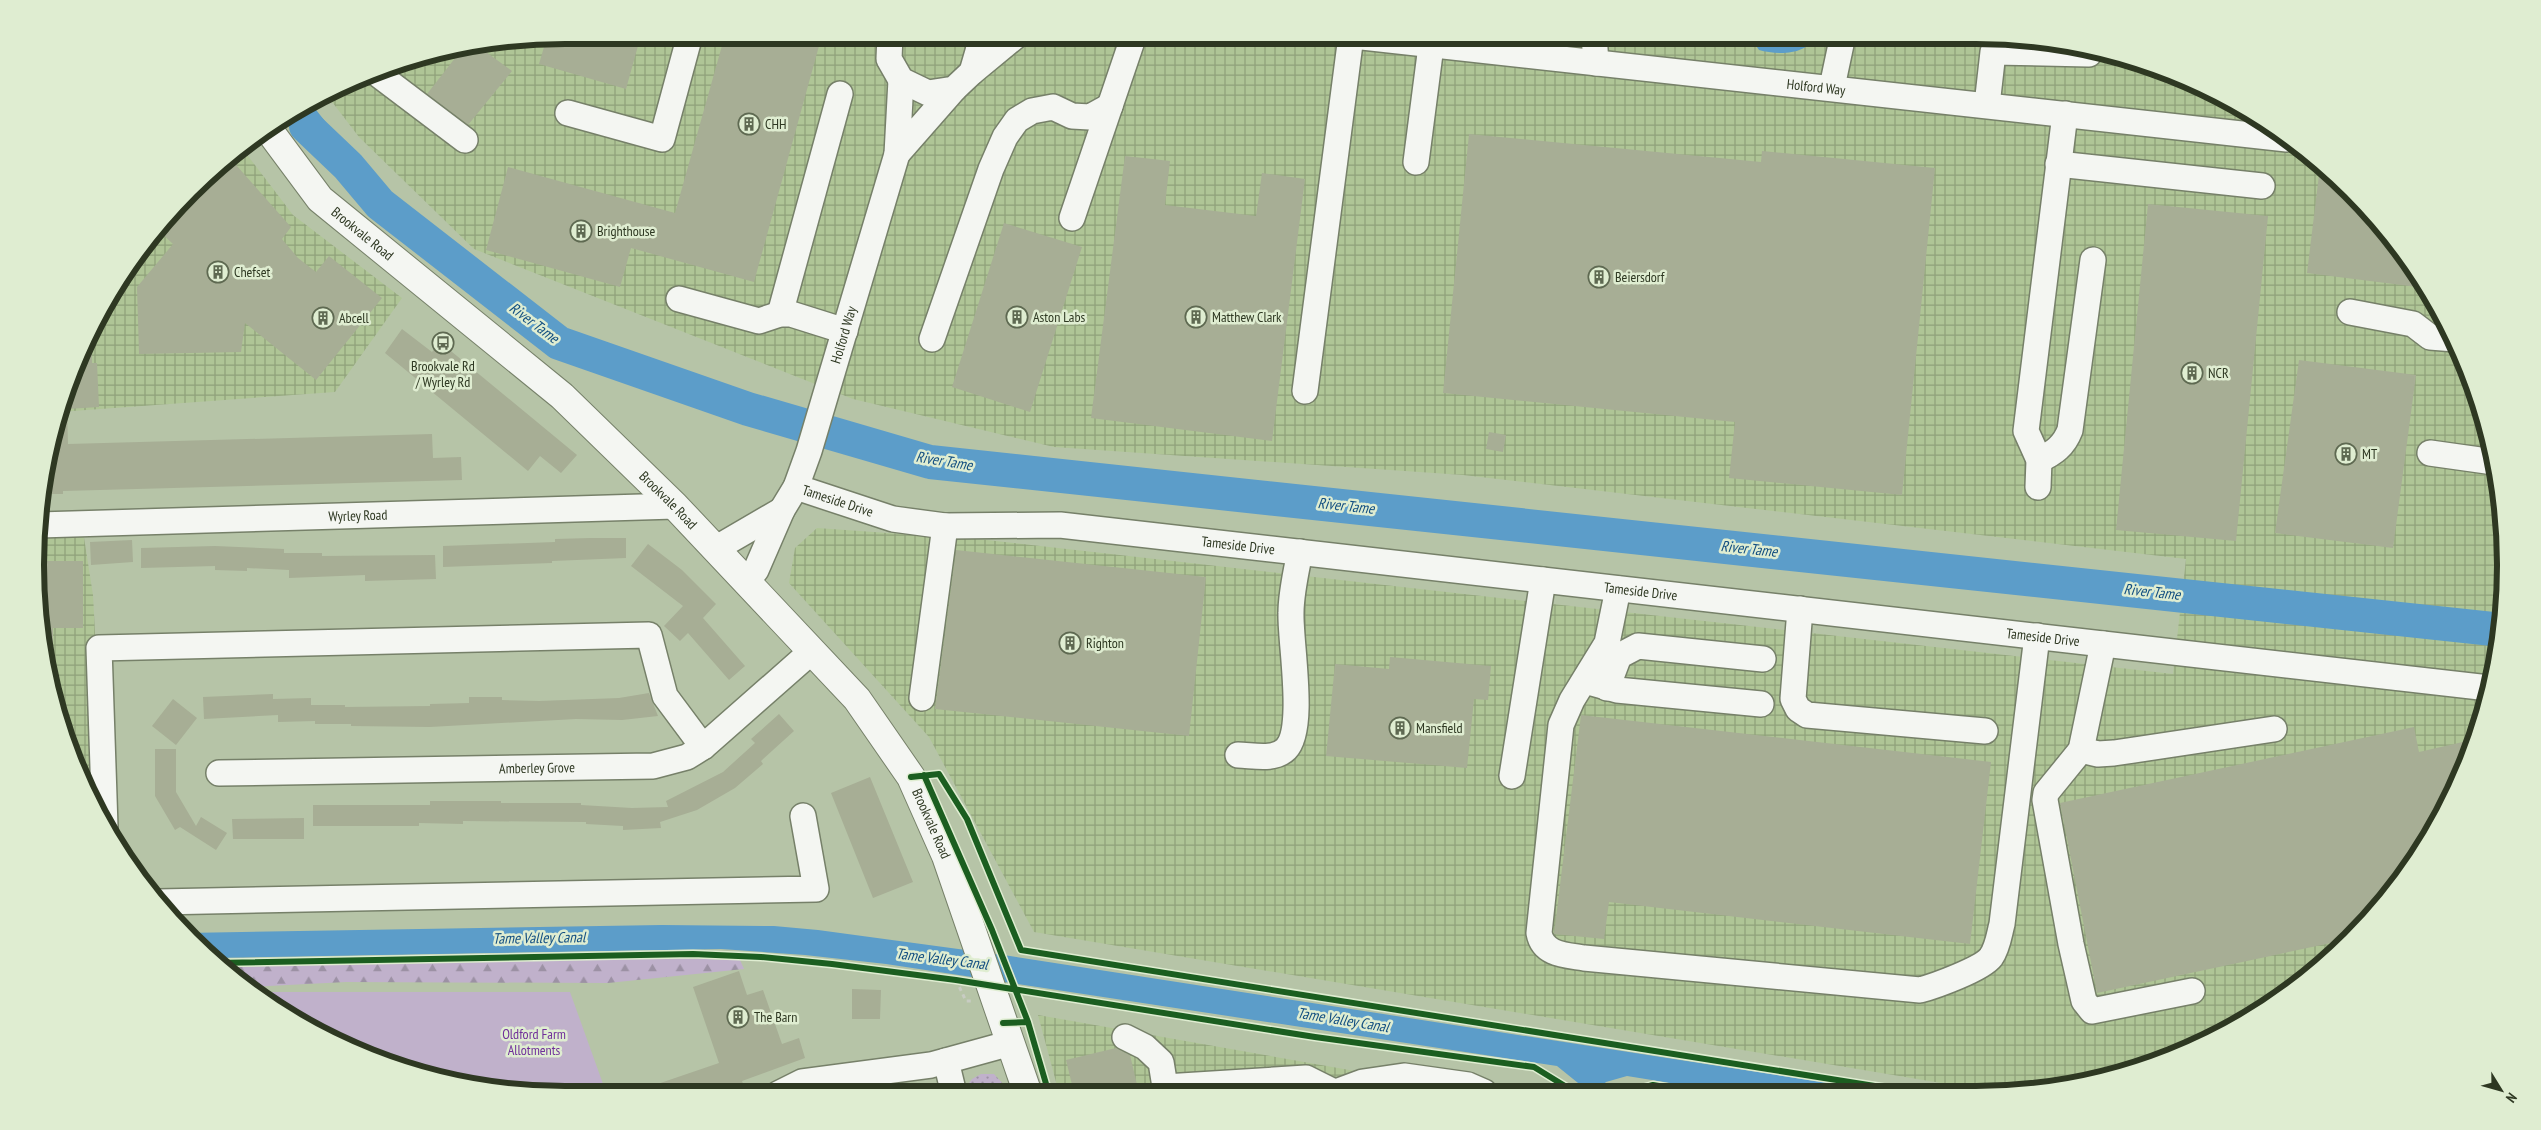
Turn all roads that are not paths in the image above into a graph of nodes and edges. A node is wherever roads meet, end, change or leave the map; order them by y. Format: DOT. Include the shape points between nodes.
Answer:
graph roads {
  1 [pos="688,44"];
  2 [pos="889,44"];
  3 [pos="978,44"];
  4 [pos="1006,44"];
  5 [pos="1131,44"];
  6 [pos="1347,44"];
  7 [pos="1414,44"];
  8 [pos="1595,44"];
  9 [pos="1841,44"];
  10 [pos="1430,46"];
  11 [pos="2077,54"];
  12 [pos="1596,63"];
  13 [pos="972,72"];
  14 [pos="382,77"];
  15 [pos="901,80"];
  16 [pos="1832,87"];
  17 [pos="954,89"];
  18 [pos="840,94"];
  19 [pos="1987,105"];
  20 [pos="1110,106"];
  21 [pos="568,113"];
  22 [pos="2065,114"];
  23 [pos="272,134"];
  24 [pos="2274,138"];
  25 [pos="465,140"];
  26 [pos="897,154"];
  27 [pos="1416,162"];
  28 [pos="2058,164"];
  29 [pos="2262,186"];
  30 [pos="1072,218"];
  31 [pos="2093,260"];
  32 [pos="679,299"];
  33 [pos="2350,312"];
  34 [pos="780,314"];
  35 [pos="845,331"];
  36 [pos="932,339"];
  37 [pos="2445,339"];
  38 [pos="1305,390"];
  39 [pos="2430,453"];
  40 [pos="2039,460"];
  41 [pos="2487,461"];
  42 [pos="796,486"];
  43 [pos="2038,487"];
  44 [pos="675,506"];
  45 [pos="782,510"];
  46 [pos="46,525"];
  47 [pos="945,526"];
  48 [pos="715,549"];
  49 [pos="1300,552"];
  50 [pos="1543,580"];
  51 [pos="747,581"];
  52 [pos="1618,589"];
  53 [pos="1800,609"];
  54 [pos="2037,636"];
  55 [pos="2102,644"];
  56 [pos="812,651"];
  57 [pos="1763,659"];
  58 [pos="1596,684"];
  59 [pos="2482,687"];
  60 [pos="922,698"];
  61 [pos="1761,704"];
  62 [pos="2274,729"];
  63 [pos="1985,731"];
  64 [pos="703,747"];
  65 [pos="2082,750"];
  66 [pos="1238,755"];
  67 [pos="219,773"];
  68 [pos="1512,776"];
  69 [pos="103,805"];
  70 [pos="803,816"];
  71 [pos="167,902"];
  72 [pos="2192,991"];
  73 [pos="1125,1037"];
  74 [pos="1010,1043"];
  75 [pos="946,1061"];
  76 [pos="794,1086"];
  77 [pos="952,1086"];
  78 [pos="1025,1086"];
  79 [pos="1165,1086"];
  80 [pos="1213,1086"];
  81 [pos="1323,1086"];
  82 [pos="1352,1086"];
  83 [pos="1470,1086"];
  1 -- 21 [label="street" via="662,139"];
  2 -- 15 [label="street" via="889,59"];
  3 -- 13 [label="street"];
  4 -- 13 [label="street"];
  5 -- 20 [label="street"];
  6 -- 38 [label="street"];
  7 -- 10 [label="street, Holford Way"];
  8 -- 12 [label="street"];
  9 -- 16 [label="street"];
  10 -- 12 [label="street, Holford Way"];
  10 -- 27 [label="street"];
  11 -- 19 [label="street" via="1993,52"];
  12 -- 16 [label="street, Holford Way"];
  13 -- 17 [label="street, Holford Way"];
  14 -- 25 [label="street"];
  15 -- 17 [label="street" via="928,93"];
  15 -- 26 [label="street, Holford Way"];
  16 -- 19 [label="street, Holford Way"];
  17 -- 26 [label="street, Holford Way"];
  18 -- 34 [label="street"];
  19 -- 22 [label="street, Holford Way"];
  20 -- 30 [label="street"];
  20 -- 36 [label="street" via="1090,117 1072,116 1053,107 1032,111 1017,120 1005,137 991,169"];
  22 -- 24 [label="street, Holford Way"];
  22 -- 28 [label="street"];
  23 -- 44 [label="main road, Brookvale Road" via="320,198 562,396"];
  26 -- 35 [label="street, Holford Way"];
  28 -- 29 [label="street"];
  28 -- 40 [label="street" via="2026,431"];
  31 -- 40 [label="street" via="2070,430 2060,447"];
  32 -- 34 [label="street" via="759,321"];
  33 -- 37 [label="street" via="2413,324 2430,337"];
  34 -- 35 [label="street" via="790,314"];
  35 -- 42 [label="street, Holford Way"];
  39 -- 41 [label="street"];
  40 -- 43 [label="street"];
  42 -- 45 [label="street, Holford Way"];
  42 -- 47 [label="street, Tameside Drive" via="893,519"];
  44 -- 46 [label="street, Wyrley Road"];
  44 -- 48 [label="main road, Brookvale Road"];
  45 -- 48 [label="street, Holford Way"];
  45 -- 51 [label="street, Holford Way" via="756,570"];
  47 -- 49 [label="street, Tameside Drive" via="1060,525"];
  47 -- 60 [label="street"];
  48 -- 51 [label="main road, Brookvale Road"];
  49 -- 50 [label="street, Tameside Drive"];
  49 -- 66 [label="street" via="1290,611 1296,700 1290,741 1286,748 1271,756"];
  50 -- 52 [label="street, Tameside Drive"];
  50 -- 68 [label="street"];
  51 -- 56 [label="main road, Brookvale Road"];
  52 -- 53 [label="street, Tameside Drive"];
  52 -- 58 [label="street"];
  53 -- 54 [label="street, Tameside Drive"];
  53 -- 63 [label="street" via="1793,699 1798,710 1807,716"];
  54 -- 55 [label="street, Tameside Drive"];
  54 -- 58 [label="street" via="2002,924 1996,948 1984,963 1920,990 1584,958 1546,948 1540,933 1561,725 1572,700"];
  55 -- 59 [label="street, Tameside Drive"];
  55 -- 65 [label="street"];
  56 -- 64 [label="street, Amberley Grove"];
  56 -- 74 [label="main road, Brookvale Road" via="857,699 911,777 946,856 976,941 984,1000"];
  57 -- 58 [label="street" via="1638,646 1619,656"];
  58 -- 61 [label="street"];
  62 -- 65 [label="street" via="2114,753"];
  64 -- 67 [label="street, Amberley Grove" via="687,757 653,766"];
  64 -- 69 [label="street" via="664,696 649,635 99,648"];
  65 -- 72 [label="street" via="2046,793 2045,800 2084,1001 2092,1011"];
  70 -- 71 [label="street" via="816,889"];
  73 -- 79 [label="street" via="1145,1047 1161,1062"];
  74 -- 75 [label="street"];
  74 -- 78 [label="main road"];
  75 -- 76 [label="street" via="802,1082"];
  75 -- 77 [label="street"];
  80 -- 81 [label="street" via="1306,1078"];
  82 -- 83 [label="street" via="1404,1076"];
}
